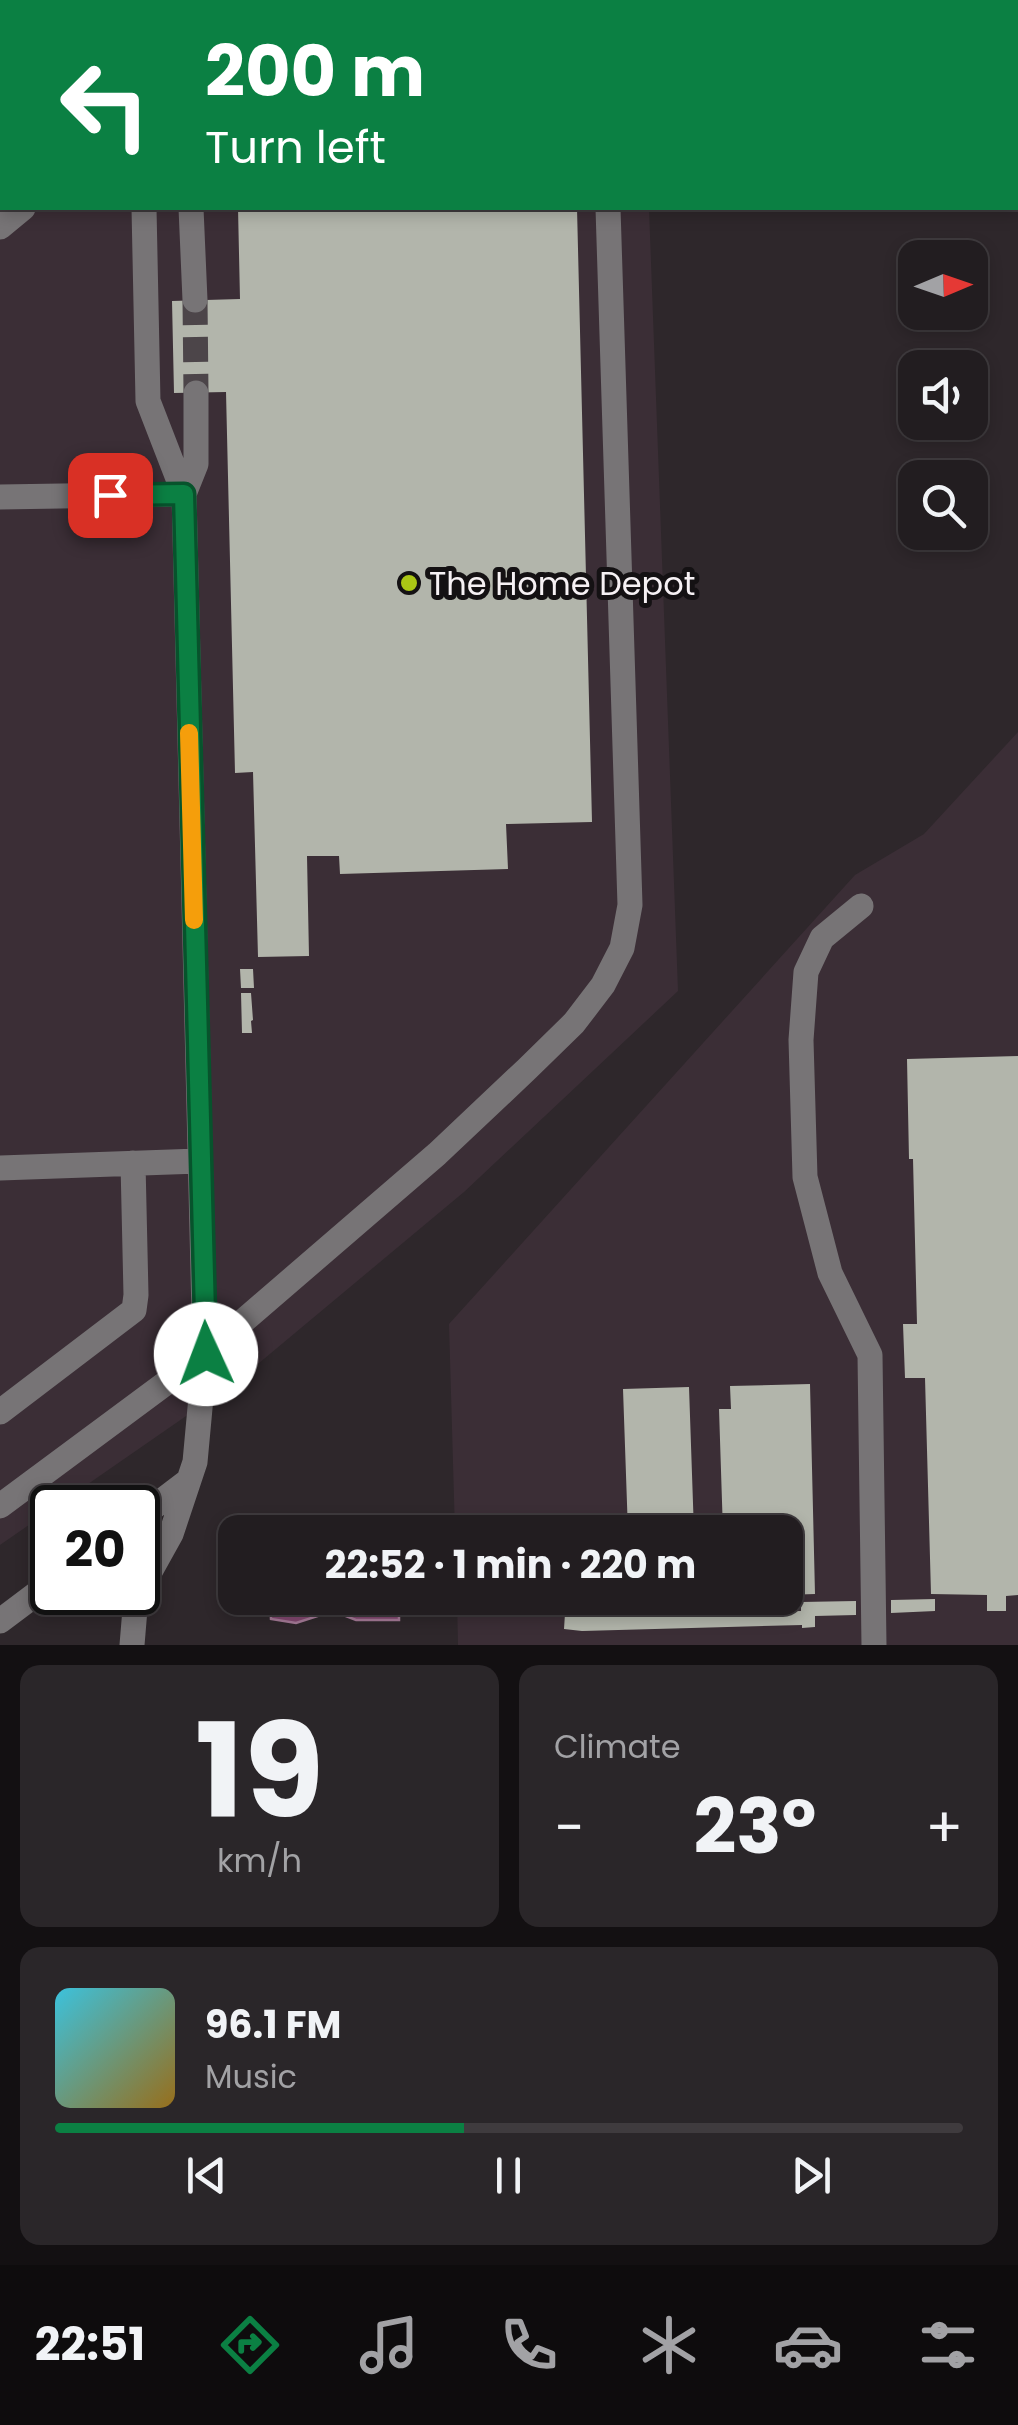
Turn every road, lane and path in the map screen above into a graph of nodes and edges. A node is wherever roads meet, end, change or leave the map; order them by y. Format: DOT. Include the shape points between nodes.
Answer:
graph roads {
  1 [pos="21,210"];
  2 [pos="144,210"];
  3 [pos="191,210"];
  4 [pos="608,210"];
  5 [pos="0,228"];
  6 [pos="194,300"];
  7 [pos="196,392"];
  8 [pos="184,494"];
  9 [pos="0,497"];
  10 [pos="861,906"];
  11 [pos="199,1160"];
  12 [pos="133,1163"];
  13 [pos="0,1168"];
  14 [pos="206,1354"];
  15 [pos="0,1412"];
  16 [pos="188,1481"];
  17 [pos="160,1502"];
  18 [pos="0,1506"];
  19 [pos="30,1598"];
  20 [pos="0,1621"];
  21 [pos="132,1645"];
  22 [pos="874,1645"];
  1 -- 5 [label="lane"];
  2 -- 8 [label="lane" via="148,401"];
  3 -- 6 [label="lane"];
  4 -- 14 [label="lane" via="630,905 622,948 574,1023 527,1069"];
  7 -- 8 [label="lane" via="196,464"];
  8 -- 9 [label="lane"];
  8 -- 11 [label="lane"];
  10 -- 22 [label="lane" via="822,938 806,972 801,1040 805,1178 830,1273 870,1355"];
  11 -- 12 [label="lane"];
  11 -- 14 [label="lane"];
  12 -- 13 [label="lane"];
  12 -- 15 [label="lane" via="134,1310"];
  14 -- 16 [label="lane"];
  14 -- 18 [label="lane"];
  16 -- 17 [label="lane"];
  16 -- 21 [label="lane" via="171,1534 136,1598"];
  19 -- 20 [label="lane"];
}
